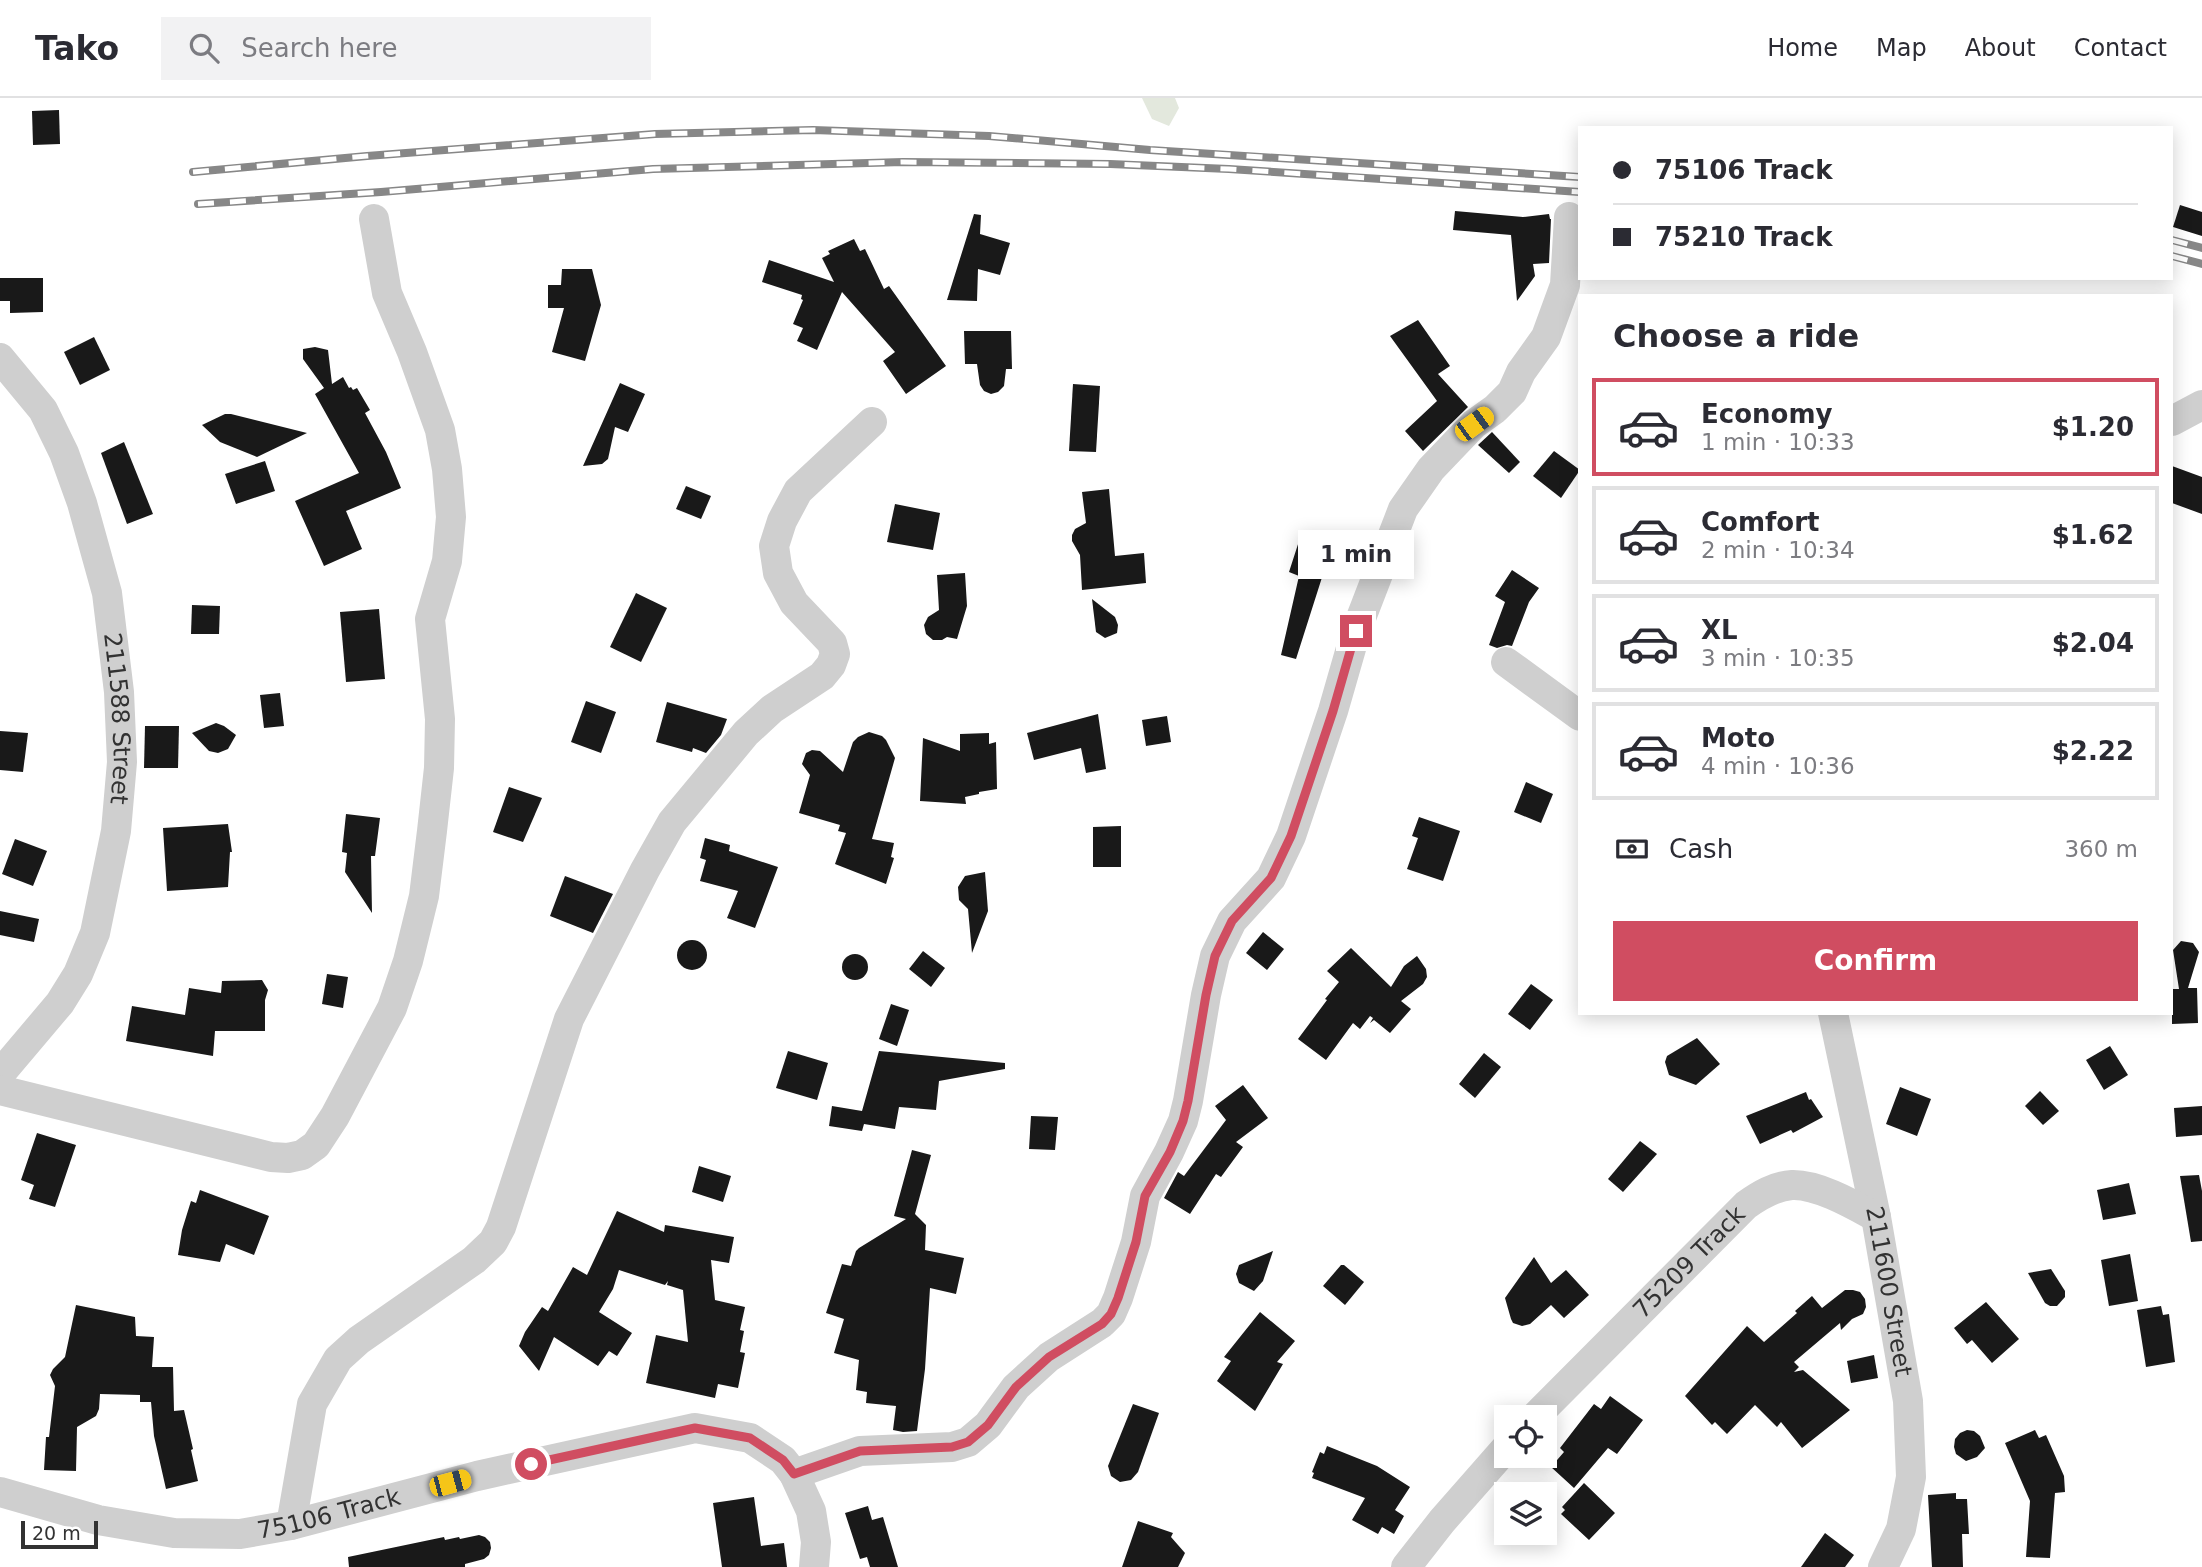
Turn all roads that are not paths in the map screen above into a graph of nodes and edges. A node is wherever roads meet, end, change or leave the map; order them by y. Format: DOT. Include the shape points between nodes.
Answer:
graph roads {
  1 [pos="1569,217"];
  2 [pos="374,219"];
  3 [pos="0,358"];
  4 [pos="2202,405"];
  5 [pos="2173,420"];
  6 [pos="872,422"];
  7 [pos="1506,662"];
  8 [pos="1578,715"];
  9 [pos="1833,1015"];
  10 [pos="0,1074"];
  11 [pos="0,1090"];
  12 [pos="1876,1217"];
  13 [pos="1547,1405"];
  14 [pos="1494,1462"];
  15 [pos="794,1474"];
  16 [pos="0,1492"];
  17 [pos="291,1525"];
  18 [pos="814,1567"];
  19 [pos="1406,1567"];
  20 [pos="1884,1567"];
  1 -- 15 [label="street" via="1565,285 1546,337 1512,392 1431,469 1402,509 1356,631 1291,836 1271,878 1232,921 1215,956 1183,1121 1145,1196 1136,1242 1111,1314 1049,1357 968,1442 952,1447 860,1451"];
  2 -- 11 [label="street" via="387,293 440,430 452,517 447,561 430,619 440,719 431,844 424,896 392,1008 316,1145 288,1158"];
  3 -- 10 [label="street, 211588 Street" via="43,410 82,503 107,593 122,762 116,831 95,933 61,1003"];
  4 -- 5 [label="street"];
  6 -- 17 [label="street" via="798,491 774,546 778,573 794,603 832,643 831,665 746,733 672,822 569,1019 493,1242 474,1261 338,1359 312,1404"];
  7 -- 8 [label="street"];
  9 -- 12 [label="street, 211600 Street"];
  12 -- 13 [label="street, 75209 Track" via="1810,1187 1793,1185 1762,1194"];
  12 -- 20 [label="street, 211600 Street" via="1909,1401 1911,1477 1901,1529"];
  14 -- 19 [label="street"];
  15 -- 17 [label="street, 75106 Track" via="783,1460 750,1438 695,1428 477,1476"];
  15 -- 18 [label="street, 75106 Track" via="811,1511"];
  16 -- 17 [label="street, 75106 Track" via="98,1521 174,1533 240,1534"];
}
